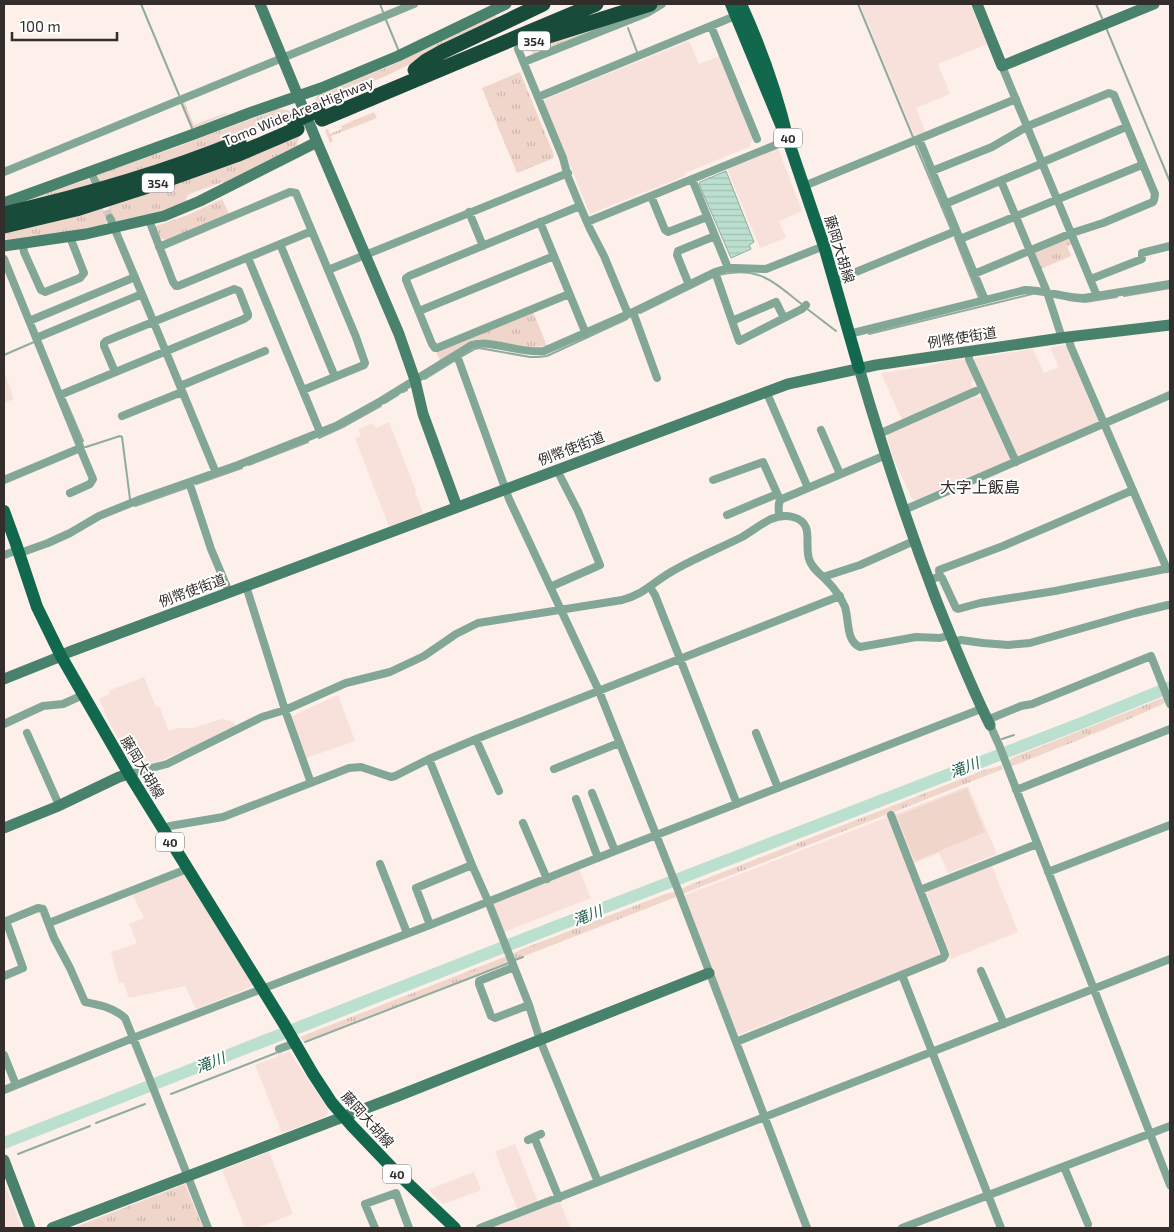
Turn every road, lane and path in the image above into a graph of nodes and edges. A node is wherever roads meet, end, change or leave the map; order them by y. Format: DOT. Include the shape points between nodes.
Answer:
graph roads {
  1 [pos="260,4"];
  2 [pos="414,4"];
  3 [pos="543,4"];
  4 [pos="572,4"];
  5 [pos="596,4"];
  6 [pos="650,4"];
  7 [pos="662,4"];
  8 [pos="977,4"];
  9 [pos="1154,4"];
  10 [pos="503,8"];
  11 [pos="739,9"];
  12 [pos="711,26"];
  13 [pos="518,49"];
  14 [pos="283,58"];
  15 [pos="524,62"];
  16 [pos="1002,66"];
  17 [pos="416,74"];
  18 [pos="298,96"];
  19 [pos="538,97"];
  20 [pos="1016,100"];
  21 [pos="296,125"];
  22 [pos="1028,126"];
  23 [pos="1126,127"];
  24 [pos="757,139"];
  25 [pos="788,140"];
  26 [pos="919,140"];
  27 [pos="317,142"];
  28 [pos="1043,162"];
  29 [pos="1142,164"];
  30 [pos="932,171"];
  31 [pos="4,172"];
  32 [pos="568,173"];
  33 [pos="692,179"];
  34 [pos="1001,181"];
  35 [pos="804,186"];
  36 [pos="651,196"];
  37 [pos="1058,198"];
  38 [pos="4,203"];
  39 [pos="945,204"];
  40 [pos="580,206"];
  41 [pos="468,212"];
  42 [pos="4,214"];
  43 [pos="1016,216"];
  44 [pos="707,217"];
  45 [pos="149,220"];
  46 [pos="540,222"];
  47 [pos="587,222"];
  48 [pos="112,223"];
  49 [pos="4,226"];
  50 [pos="312,231"];
  51 [pos="1072,233"];
  52 [pos="958,235"];
  53 [pos="715,236"];
  54 [pos="70,237"];
  55 [pos="23,244"];
  56 [pos="280,244"];
  57 [pos="4,246"];
  58 [pos="483,246"];
  59 [pos="824,246"];
  60 [pos="1170,246"];
  61 [pos="159,247"];
  62 [pos="1030,250"];
  63 [pos="366,255"];
  64 [pos="554,256"];
  65 [pos="248,258"];
  66 [pos="4,259"];
  67 [pos="728,268"];
  68 [pos="328,270"];
  69 [pos="715,272"];
  70 [pos="974,274"];
  71 [pos="135,277"];
  72 [pos="1091,279"];
  73 [pos="834,281"];
  74 [pos="689,284"];
  75 [pos="1170,284"];
  76 [pos="1047,292"];
  77 [pos="142,294"];
  78 [pos="569,294"];
  79 [pos="1097,296"];
  80 [pos="985,300"];
  81 [pos="804,307"];
  82 [pos="419,311"];
  83 [pos="630,313"];
  84 [pos="784,318"];
  85 [pos="29,321"];
  86 [pos="732,321"];
  87 [pos="153,322"];
  88 [pos="1170,325"];
  89 [pos="586,334"];
  90 [pos="849,334"];
  91 [pos="36,338"];
  92 [pos="1065,338"];
  93 [pos="166,351"];
  94 [pos="265,351"];
  95 [pos="969,351"];
  96 [pos="455,356"];
  97 [pos="859,368"];
  98 [pos="115,372"];
  99 [pos="335,377"];
  100 [pos="657,378"];
  101 [pos="415,380"];
  102 [pos="181,389"];
  103 [pos="303,390"];
  104 [pos="766,391"];
  105 [pos="976,391"];
  106 [pos="60,395"];
  107 [pos="1170,395"];
  108 [pos="122,416"];
  109 [pos="1104,424"];
  110 [pos="821,430"];
  111 [pos="320,432"];
  112 [pos="879,434"];
  113 [pos="80,448"];
  114 [pos="886,455"];
  115 [pos="1016,462"];
  116 [pos="559,469"];
  117 [pos="216,473"];
  118 [pos="840,474"];
  119 [pos="4,480"];
  120 [pos="713,480"];
  121 [pos="189,482"];
  122 [pos="808,488"];
  123 [pos="505,489"];
  124 [pos="1133,490"];
  125 [pos="70,493"];
  126 [pos="778,497"];
  127 [pos="457,507"];
  128 [pos="904,510"];
  129 [pos="4,512"];
  130 [pos="727,515"];
  131 [pos="779,516"];
  132 [pos="914,541"];
  133 [pos="19,552"];
  134 [pos="4,556"];
  135 [pos="1169,569"];
  136 [pos="823,577"];
  137 [pos="935,579"];
  138 [pos="246,586"];
  139 [pos="550,587"];
  140 [pos="650,587"];
  141 [pos="229,592"];
  142 [pos="840,596"];
  143 [pos="1168,605"];
  144 [pos="560,610"];
  145 [pos="952,639"];
  146 [pos="61,656"];
  147 [pos="680,659"];
  148 [pos="4,679"];
  149 [pos="599,691"];
  150 [pos="83,696"];
  151 [pos="1169,700"];
  152 [pos="981,709"];
  153 [pos="286,710"];
  154 [pos="988,722"];
  155 [pos="4,724"];
  156 [pos="1170,729"];
  157 [pos="27,733"];
  158 [pos="756,733"];
  159 [pos="476,739"];
  160 [pos="619,743"];
  161 [pos="429,759"];
  162 [pos="554,769"];
  163 [pos="129,774"];
  164 [pos="311,783"];
  165 [pos="778,788"];
  166 [pos="1016,790"];
  167 [pos="499,792"];
  168 [pos="592,793"];
  169 [pos="576,799"];
  170 [pos="737,804"];
  171 [pos="59,806"];
  172 [pos="892,815"];
  173 [pos="523,823"];
  174 [pos="1170,825"];
  175 [pos="4,828"];
  176 [pos="163,829"];
  177 [pos="656,835"];
  178 [pos="1037,844"];
  179 [pos="615,851"];
  180 [pos="598,858"];
  181 [pos="380,864"];
  182 [pos="472,865"];
  183 [pos="187,869"];
  184 [pos="1048,872"];
  185 [pos="547,879"];
  186 [pos="920,890"];
  187 [pos="488,901"];
  188 [pos="5,921"];
  189 [pos="49,923"];
  190 [pos="430,925"];
  191 [pos="407,933"];
  192 [pos="1170,959"];
  193 [pos="514,967"];
  194 [pos="981,971"];
  195 [pos="709,973"];
  196 [pos="902,975"];
  197 [pos="4,976"];
  198 [pos="1094,988"];
  199 [pos="262,989"];
  200 [pos="529,1005"];
  201 [pos="1004,1024"];
  202 [pos="134,1038"];
  203 [pos="540,1040"];
  204 [pos="294,1041"];
  205 [pos="736,1042"];
  206 [pos="279,1049"];
  207 [pos="933,1051"];
  208 [pos="4,1055"];
  209 [pos="16,1085"];
  210 [pos="4,1090"];
  211 [pos="343,1116"];
  212 [pos="765,1117"];
  213 [pos="1170,1126"];
  214 [pos="1150,1133"];
  215 [pos="535,1137"];
  216 [pos="4,1160"];
  217 [pos="1064,1167"];
  218 [pos="188,1176"];
  219 [pos="598,1182"];
  220 [pos="1170,1185"];
  221 [pos="988,1196"];
  222 [pos="558,1198"];
  223 [pos="1088,1224"];
  224 [pos="30,1228"];
  225 [pos="52,1228"];
  226 [pos="208,1228"];
  227 [pos="375,1228"];
  228 [pos="410,1228"];
  229 [pos="455,1228"];
  230 [pos="480,1228"];
  231 [pos="807,1228"];
  232 [pos="902,1228"];
  233 [pos="1001,1228"];
  1 -- 14 [label="street"];
  2 -- 14 [label="street"];
  3 -- 17 [label="highway, 354" via="442,52 426,61"];
  4 -- 17 [label="highway, Tomo Wide Area Highway / 354"];
  5 -- 17 [label="highway, Tomo Wide Area Highway / 354"];
  6 -- 17 [label="highway, 354" via="540,38 443,74 432,77"];
  7 -- 15 [label="street"];
  8 -- 16 [label="street"];
  9 -- 16 [label="street"];
  10 -- 18 [label="street" via="398,56"];
  11 -- 12 [label="street"];
  11 -- 25 [label="main road, 藤岡大胡線 / 40"];
  11 -- 25 [label="main road, 藤岡大胡線 / 40" via="764,59"];
  12 -- 19 [label="street"];
  12 -- 24 [label="street"];
  13 -- 15 [label="street"];
  14 -- 18 [label="street"];
  14 -- 31 [label="street"];
  15 -- 19 [label="street"];
  16 -- 20 [label="street"];
  17 -- 21 [label="highway, Tomo Wide Area Highway / 354, bridge"];
  18 -- 27 [label="street"];
  18 -- 38 [label="street" via="93,176"];
  19 -- 32 [label="street"];
  20 -- 22 [label="street"];
  20 -- 26 [label="street"];
  21 -- 42 [label="highway, Tomo Wide Area Highway / 354" via="127,181"];
  21 -- 49 [label="highway, Tomo Wide Area Highway / 354" via="228,158 166,180 76,209"];
  22 -- 23 [label="street" via="1109,93 1114,95"];
  22 -- 28 [label="street"];
  22 -- 30 [label="street" via="992,147"];
  23 -- 28 [label="street"];
  23 -- 29 [label="street"];
  25 -- 33 [label="street"];
  25 -- 35 [label="main road, 藤岡大胡線 / 40"];
  26 -- 30 [label="street"];
  26 -- 35 [label="street"];
  27 -- 45 [label="street" via="200,202"];
  27 -- 63 [label="street"];
  28 -- 34 [label="street"];
  28 -- 37 [label="street"];
  29 -- 37 [label="street"];
  29 -- 51 [label="street" via="1155,194 1152,202"];
  30 -- 39 [label="street"];
  32 -- 40 [label="street"];
  32 -- 41 [label="street"];
  33 -- 36 [label="street"];
  33 -- 44 [label="street"];
  34 -- 39 [label="street"];
  34 -- 43 [label="street"];
  35 -- 59 [label="main road, 藤岡大胡線 / 40"];
  36 -- 44 [label="street" via="668,232"];
  36 -- 47 [label="street"];
  37 -- 43 [label="street"];
  37 -- 51 [label="street"];
  39 -- 52 [label="street"];
  40 -- 46 [label="street"];
  40 -- 47 [label="street"];
  41 -- 58 [label="street"];
  41 -- 63 [label="street"];
  43 -- 52 [label="street"];
  43 -- 62 [label="street"];
  44 -- 53 [label="street"];
  45 -- 48 [label="street"];
  45 -- 61 [label="street"];
  46 -- 58 [label="street"];
  46 -- 64 [label="street"];
  47 -- 83 [label="street"];
  48 -- 54 [label="street"];
  48 -- 71 [label="street"];
  50 -- 56 [label="street"];
  50 -- 61 [label="street" via="297,195 292,192"];
  50 -- 68 [label="street"];
  51 -- 62 [label="street"];
  51 -- 72 [label="street"];
  52 -- 70 [label="street"];
  52 -- 73 [label="street"];
  53 -- 67 [label="street"];
  53 -- 74 [label="street" via="678,251"];
  54 -- 55 [label="street"];
  54 -- 55 [label="street" via="84,273 80,278 45,292 41,290"];
  55 -- 57 [label="street"];
  56 -- 65 [label="street"];
  56 -- 99 [label="street"];
  58 -- 82 [label="street" via="406,278"];
  59 -- 67 [label="street" via="766,270"];
  59 -- 73 [label="main road, 藤岡大胡線 / 40"];
  60 -- 72 [label="street" via="1142,254 1142,259"];
  61 -- 65 [label="street" via="176,286"];
  62 -- 70 [label="street"];
  62 -- 76 [label="street"];
  63 -- 68 [label="street"];
  63 -- 101 [label="street"];
  64 -- 78 [label="street"];
  64 -- 82 [label="street"];
  65 -- 103 [label="street"];
  66 -- 85 [label="street"];
  67 -- 69 [label="street"];
  68 -- 99 [label="street" via="365,363"];
  69 -- 74 [label="street"];
  69 -- 86 [label="street"];
  70 -- 80 [label="street"];
  71 -- 77 [label="street"];
  71 -- 85 [label="street"];
  72 -- 79 [label="street"];
  73 -- 90 [label="main road, 藤岡大胡線 / 40"];
  74 -- 83 [label="street"];
  75 -- 79 [label="street"];
  76 -- 79 [label="street" via="1072,298"];
  76 -- 80 [label="street" via="1025,290"];
  76 -- 92 [label="street"];
  77 -- 87 [label="street"];
  77 -- 91 [label="street"];
  78 -- 82 [label="street" via="437,348 432,344"];
  78 -- 89 [label="street"];
  80 -- 90 [label="street"];
  81 -- 84 [label="street"];
  83 -- 89 [label="street"];
  83 -- 100 [label="street"];
  84 -- 86 [label="street" via="776,302"];
  84 -- 86 [label="street" via="738,341"];
  85 -- 91 [label="street"];
  87 -- 93 [label="street"];
  87 -- 93 [label="street" via="234,289 239,291 248,311 244,319"];
  87 -- 98 [label="street" via="104,343"];
  88 -- 92 [label="street, 例幣使街道"];
  89 -- 96 [label="street" via="544,351 530,352 480,343"];
  90 -- 97 [label="main road, 藤岡大胡線 / 40"];
  91 -- 106 [label="street"];
  92 -- 95 [label="street, 例幣使街道"];
  92 -- 109 [label="street"];
  93 -- 98 [label="street"];
  93 -- 102 [label="street"];
  94 -- 102 [label="street"];
  95 -- 97 [label="street, 例幣使街道"];
  95 -- 115 [label="street"];
  96 -- 101 [label="street"];
  96 -- 123 [label="street"];
  97 -- 104 [label="street, 例幣使街道"];
  97 -- 112 [label="street"];
  98 -- 106 [label="street"];
  99 -- 103 [label="street"];
  101 -- 111 [label="street" via="350,419"];
  101 -- 127 [label="street" via="423,414"];
  102 -- 108 [label="street"];
  102 -- 117 [label="street"];
  103 -- 111 [label="street"];
  104 -- 116 [label="street, 例幣使街道"];
  104 -- 122 [label="street"];
  105 -- 112 [label="street"];
  106 -- 113 [label="street"];
  107 -- 109 [label="street"];
  109 -- 115 [label="street"];
  109 -- 124 [label="street"];
  110 -- 118 [label="street"];
  111 -- 117 [label="street"];
  112 -- 114 [label="street"];
  113 -- 119 [label="street"];
  113 -- 125 [label="street" via="93,479 90,484"];
  114 -- 118 [label="street"];
  114 -- 128 [label="street"];
  115 -- 128 [label="street"];
  116 -- 123 [label="street, 例幣使街道"];
  116 -- 139 [label="street" via="600,565"];
  117 -- 121 [label="street"];
  118 -- 122 [label="street"];
  120 -- 126 [label="street" via="762,462"];
  121 -- 133 [label="street" via="99,516 48,543"];
  121 -- 141 [label="street"];
  122 -- 126 [label="street"];
  123 -- 127 [label="street, 例幣使街道"];
  123 -- 139 [label="street"];
  124 -- 135 [label="street"];
  124 -- 137 [label="street" via="939,570"];
  126 -- 130 [label="street"];
  126 -- 131 [label="street"];
  127 -- 138 [label="street, 例幣使街道"];
  128 -- 132 [label="street"];
  129 -- 133 [label="main road, 藤岡大胡線 / 40"];
  131 -- 136 [label="street" via="802,520 806,526 809,559"];
  131 -- 140 [label="street" via="673,571"];
  132 -- 136 [label="street"];
  132 -- 137 [label="street"];
  133 -- 134 [label="street"];
  133 -- 146 [label="main road, 藤岡大胡線 / 40" via="37,607"];
  135 -- 137 [label="street" via="958,609 943,579"];
  136 -- 142 [label="street"];
  137 -- 145 [label="street"];
  138 -- 141 [label="street, 例幣使街道"];
  138 -- 153 [label="street"];
  139 -- 144 [label="street"];
  140 -- 144 [label="street" via="622,600"];
  140 -- 147 [label="street"];
  141 -- 146 [label="street, 例幣使街道"];
  142 -- 145 [label="street" via="855,646 916,637"];
  142 -- 147 [label="street"];
  143 -- 145 [label="street" via="1030,643 1008,645"];
  144 -- 149 [label="street"];
  144 -- 153 [label="street" via="478,622 424,656 390,672 346,683"];
  145 -- 152 [label="street"];
  146 -- 148 [label="street, 例幣使街道"];
  146 -- 150 [label="main road, 藤岡大胡線 / 40"];
  147 -- 149 [label="street"];
  147 -- 170 [label="street"];
  149 -- 159 [label="street"];
  149 -- 160 [label="street"];
  150 -- 155 [label="street" via="63,704 43,706"];
  150 -- 163 [label="main road, 藤岡大胡線 / 40"];
  151 -- 154 [label="street" via="1151,656"];
  152 -- 154 [label="street"];
  152 -- 165 [label="street"];
  153 -- 163 [label="street" via="262,717 167,764"];
  153 -- 164 [label="street"];
  154 -- 166 [label="street"];
  156 -- 166 [label="street"];
  157 -- 171 [label="street"];
  158 -- 165 [label="street"];
  159 -- 161 [label="street"];
  159 -- 167 [label="street"];
  160 -- 162 [label="street"];
  160 -- 177 [label="street"];
  161 -- 164 [label="street" via="391,777 355,767"];
  161 -- 182 [label="street"];
  163 -- 171 [label="street"];
  163 -- 176 [label="main road, 藤岡大胡線 / 40"];
  164 -- 176 [label="street" via="222,817"];
  165 -- 170 [label="street"];
  166 -- 178 [label="street"];
  168 -- 179 [label="street"];
  169 -- 180 [label="street"];
  170 -- 177 [label="street"];
  171 -- 175 [label="street"];
  172 -- 186 [label="street"];
  173 -- 185 [label="street"];
  174 -- 184 [label="street"];
  176 -- 183 [label="main road, 藤岡大胡線 / 40"];
  177 -- 179 [label="street"];
  177 -- 195 [label="street"];
  178 -- 184 [label="street"];
  178 -- 186 [label="street"];
  179 -- 180 [label="street"];
  180 -- 185 [label="street"];
  181 -- 191 [label="street"];
  182 -- 187 [label="street"];
  182 -- 190 [label="street" via="416,888"];
  183 -- 189 [label="street"];
  183 -- 199 [label="main road, 藤岡大胡線 / 40"];
  184 -- 198 [label="street"];
  185 -- 187 [label="street"];
  186 -- 196 [label="street" via="944,955 940,960"];
  187 -- 190 [label="street"];
  187 -- 193 [label="street"];
  188 -- 189 [label="street" via="40,908"];
  188 -- 197 [label="street" via="23,968"];
  189 -- 202 [label="street" via="84,1002 118,1012 125,1018"];
  190 -- 191 [label="street"];
  191 -- 199 [label="street"];
  192 -- 198 [label="street"];
  193 -- 200 [label="street"];
  193 -- 200 [label="street" via="479,981 491,1016 495,1018"];
  194 -- 201 [label="street"];
  195 -- 203 [label="street"];
  195 -- 205 [label="street"];
  196 -- 205 [label="street"];
  196 -- 207 [label="street"];
  198 -- 201 [label="street"];
  198 -- 214 [label="street"];
  199 -- 202 [label="street"];
  199 -- 204 [label="main road, 藤岡大胡線 / 40"];
  200 -- 203 [label="street"];
  201 -- 207 [label="street"];
  202 -- 209 [label="street"];
  202 -- 218 [label="street"];
  203 -- 211 [label="street"];
  203 -- 219 [label="street"];
  204 -- 206 [label="street"];
  204 -- 211 [label="main road, 藤岡大胡線 / 40" via="320,1086"];
  205 -- 212 [label="street"];
  207 -- 212 [label="street"];
  207 -- 221 [label="street"];
  208 -- 209 [label="street"];
  209 -- 210 [label="street"];
  211 -- 218 [label="street"];
  211 -- 229 [label="main road, 藤岡大胡線 / 40"];
  212 -- 219 [label="street"];
  212 -- 231 [label="street"];
  213 -- 214 [label="street"];
  214 -- 217 [label="street"];
  214 -- 220 [label="street"];
  215 -- 222 [label="street"];
  216 -- 224 [label="street"];
  217 -- 221 [label="street"];
  217 -- 223 [label="street"];
  218 -- 225 [label="street"];
  218 -- 226 [label="street"];
  219 -- 222 [label="street"];
  221 -- 232 [label="street"];
  221 -- 233 [label="street"];
  222 -- 230 [label="street"];
  227 -- 228 [label="street" via="365,1204 396,1192"];
}
